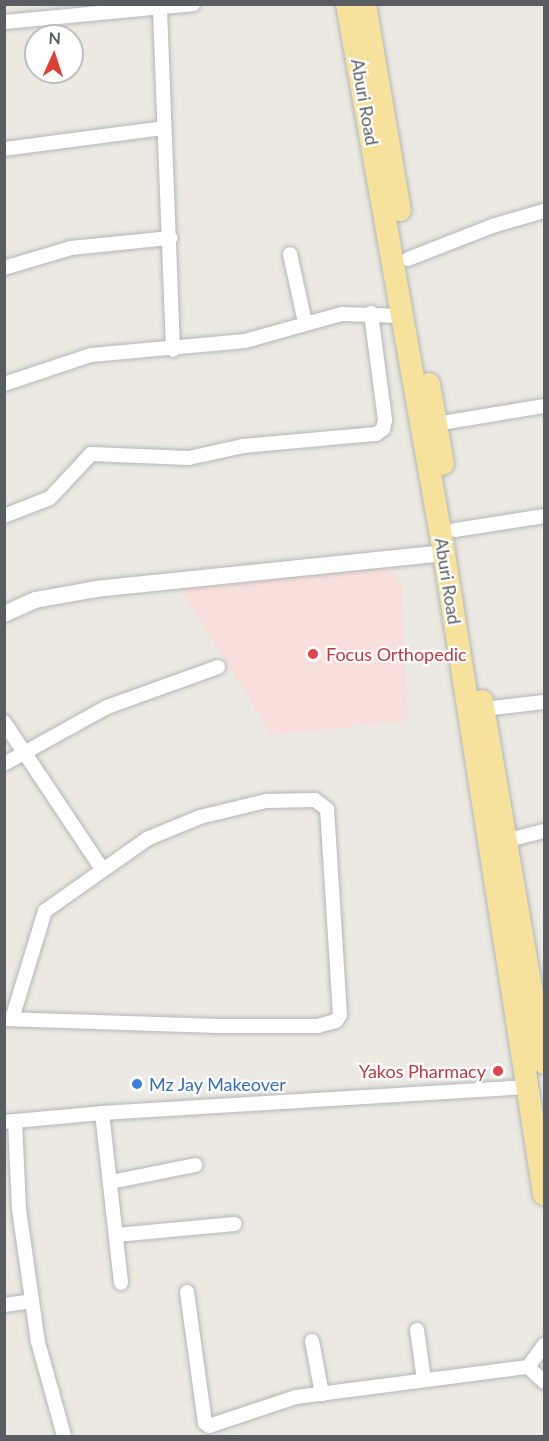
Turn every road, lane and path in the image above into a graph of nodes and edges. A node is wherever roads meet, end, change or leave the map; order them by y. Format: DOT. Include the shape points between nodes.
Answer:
graph roads {
  1 [pos="194,4"];
  2 [pos="347,4"];
  3 [pos="365,4"];
  4 [pos="160,10"];
  5 [pos="4,22"];
  6 [pos="164,128"];
  7 [pos="4,148"];
  8 [pos="544,211"];
  9 [pos="170,238"];
  10 [pos="290,254"];
  11 [pos="408,259"];
  12 [pos="4,268"];
  13 [pos="371,313"];
  14 [pos="402,316"];
  15 [pos="305,322"];
  16 [pos="173,350"];
  17 [pos="4,384"];
  18 [pos="544,406"];
  19 [pos="436,424"];
  20 [pos="4,516"];
  21 [pos="544,516"];
  22 [pos="455,530"];
  23 [pos="444,554"];
  24 [pos="4,614"];
  25 [pos="218,667"];
  26 [pos="544,702"];
  27 [pos="484,709"];
  28 [pos="4,722"];
  29 [pos="25,750"];
  30 [pos="4,764"];
  31 [pos="496,820"];
  32 [pos="544,831"];
  33 [pos="508,840"];
  34 [pos="102,869"];
  35 [pos="8,1019"];
  36 [pos="542,1029"];
  37 [pos="544,1063"];
  38 [pos="529,1087"];
  39 [pos="102,1113"];
  40 [pos="10,1122"];
  41 [pos="195,1165"];
  42 [pos="111,1182"];
  43 [pos="544,1194"];
  44 [pos="234,1224"];
  45 [pos="117,1235"];
  46 [pos="120,1283"];
  47 [pos="187,1292"];
  48 [pos="32,1301"];
  49 [pos="4,1305"];
  50 [pos="417,1330"];
  51 [pos="312,1341"];
  52 [pos="544,1345"];
  53 [pos="528,1367"];
  54 [pos="424,1380"];
  55 [pos="544,1382"];
  56 [pos="322,1394"];
  57 [pos="64,1437"];
  1 -- 4 [label="street"];
  2 -- 14 [label="highway, Aburi Road"];
  3 -- 11 [label="highway, Aburi Road"];
  4 -- 5 [label="street"];
  4 -- 6 [label="street"];
  6 -- 7 [label="street"];
  6 -- 9 [label="street"];
  8 -- 11 [label="street" via="492,226"];
  9 -- 12 [label="street" via="71,248"];
  9 -- 16 [label="street"];
  10 -- 15 [label="street"];
  11 -- 19 [label="highway, Aburi Road"];
  13 -- 14 [label="street"];
  13 -- 15 [label="street"];
  13 -- 20 [label="street" via="385,420 383,429 376,434 243,446 189,458 91,454 50,498"];
  14 -- 23 [label="highway, Aburi Road"];
  15 -- 16 [label="street" via="266,337"];
  16 -- 17 [label="street" via="91,355"];
  18 -- 19 [label="street"];
  19 -- 22 [label="highway, Aburi Road"];
  21 -- 22 [label="street"];
  22 -- 27 [label="highway, Aburi Road"];
  23 -- 24 [label="street" via="96,589 35,600"];
  23 -- 31 [label="highway, Aburi Road"];
  25 -- 29 [label="street" via="107,707"];
  26 -- 27 [label="street"];
  27 -- 31 [label="highway, Aburi Road"];
  28 -- 29 [label="street"];
  29 -- 30 [label="street"];
  29 -- 34 [label="street"];
  31 -- 33 [label="highway, Aburi Road"];
  31 -- 38 [label="highway, Aburi Road"];
  32 -- 33 [label="street"];
  33 -- 36 [label="highway, Aburi Road"];
  34 -- 35 [label="street" via="45,911"];
  34 -- 35 [label="street" via="147,839 200,817 266,801 301,799 323,803 331,826 340,1015 336,1021 318,1026"];
  36 -- 37 [label="highway, Aburi Road"];
  38 -- 39 [label="street"];
  38 -- 43 [label="highway, Aburi Road"];
  39 -- 40 [label="street"];
  39 -- 42 [label="street"];
  40 -- 48 [label="street"];
  41 -- 42 [label="street"];
  42 -- 45 [label="street"];
  44 -- 45 [label="street"];
  45 -- 46 [label="street"];
  47 -- 56 [label="street" via="207,1425 269,1403"];
  48 -- 49 [label="street"];
  48 -- 57 [label="street" via="38,1342"];
  50 -- 54 [label="street"];
  51 -- 56 [label="street"];
  52 -- 53 [label="street"];
  53 -- 54 [label="street"];
  53 -- 55 [label="street"];
  54 -- 56 [label="street"];
}
